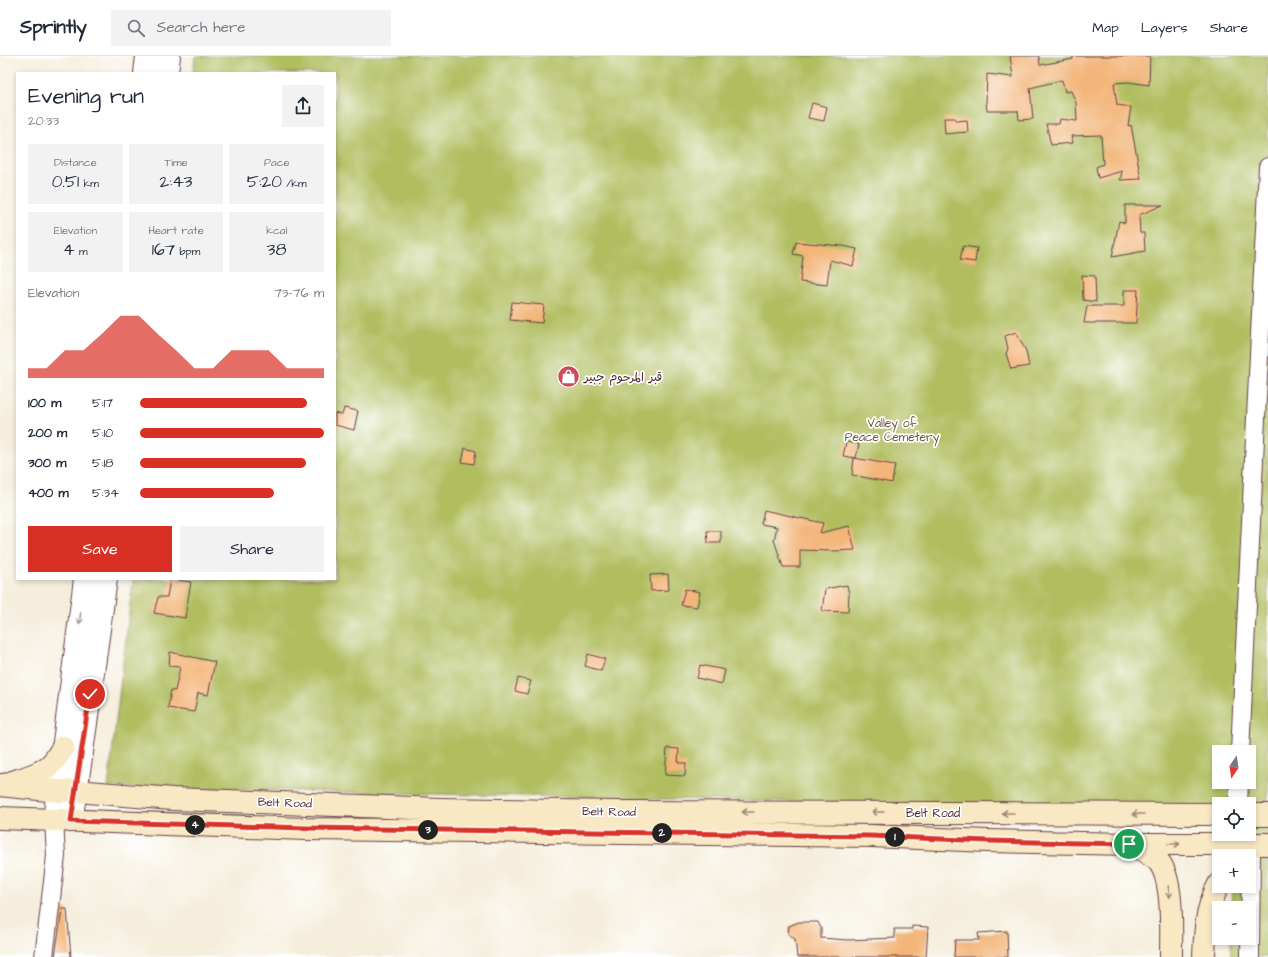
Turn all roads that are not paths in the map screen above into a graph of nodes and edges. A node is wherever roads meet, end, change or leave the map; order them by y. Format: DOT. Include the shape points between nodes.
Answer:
graph roads {
  1 [pos="147,56"];
  2 [pos="169,56"];
  3 [pos="145,72"];
  4 [pos="167,72"];
  5 [pos="1268,167"];
  6 [pos="84,580"];
  7 [pos="106,580"];
  8 [pos="1240,745"];
  9 [pos="63,747"];
  10 [pos="2,785"];
  11 [pos="67,791"];
  12 [pos="1212,814"];
  13 [pos="1256,815"];
  14 [pos="1268,815"];
  15 [pos="0,818"];
  16 [pos="62,820"];
  17 [pos="1129,844"];
  18 [pos="1254,848"];
  19 [pos="1214,893"];
  20 [pos="44,957"];
  21 [pos="1171,957"];
  22 [pos="1204,957"];
  23 [pos="1250,957"];
  1 -- 3 [label="street"];
  2 -- 4 [label="street"];
  5 -- 8 [label="street"];
  6 -- 9 [label="street, one-way"];
  7 -- 11 [label="street"];
  9 -- 10 [label="main road" via="46,768"];
  9 -- 11 [label="street"];
  10 -- 11 [label="main road, Belt Road"];
  12 -- 11 [label="main road, Belt Road, one-way" via="440,809 172,799"];
  11 -- 16 [label="street"];
  13 -- 14 [label="main road"];
  15 -- 16 [label="main road, Belt Road"];
  16 -- 17 [label="main road, Belt Road" via="306,828 871,836"];
  16 -- 20 [label="street"];
  17 -- 18 [label="main road, Belt Road, one-way"];
  17 -- 21 [label="main road, one-way" via="1159,862 1166,875 1170,904"];
  18 -- 23 [label="street"];
  19 -- 22 [label="main road" via="1205,926"];
}
